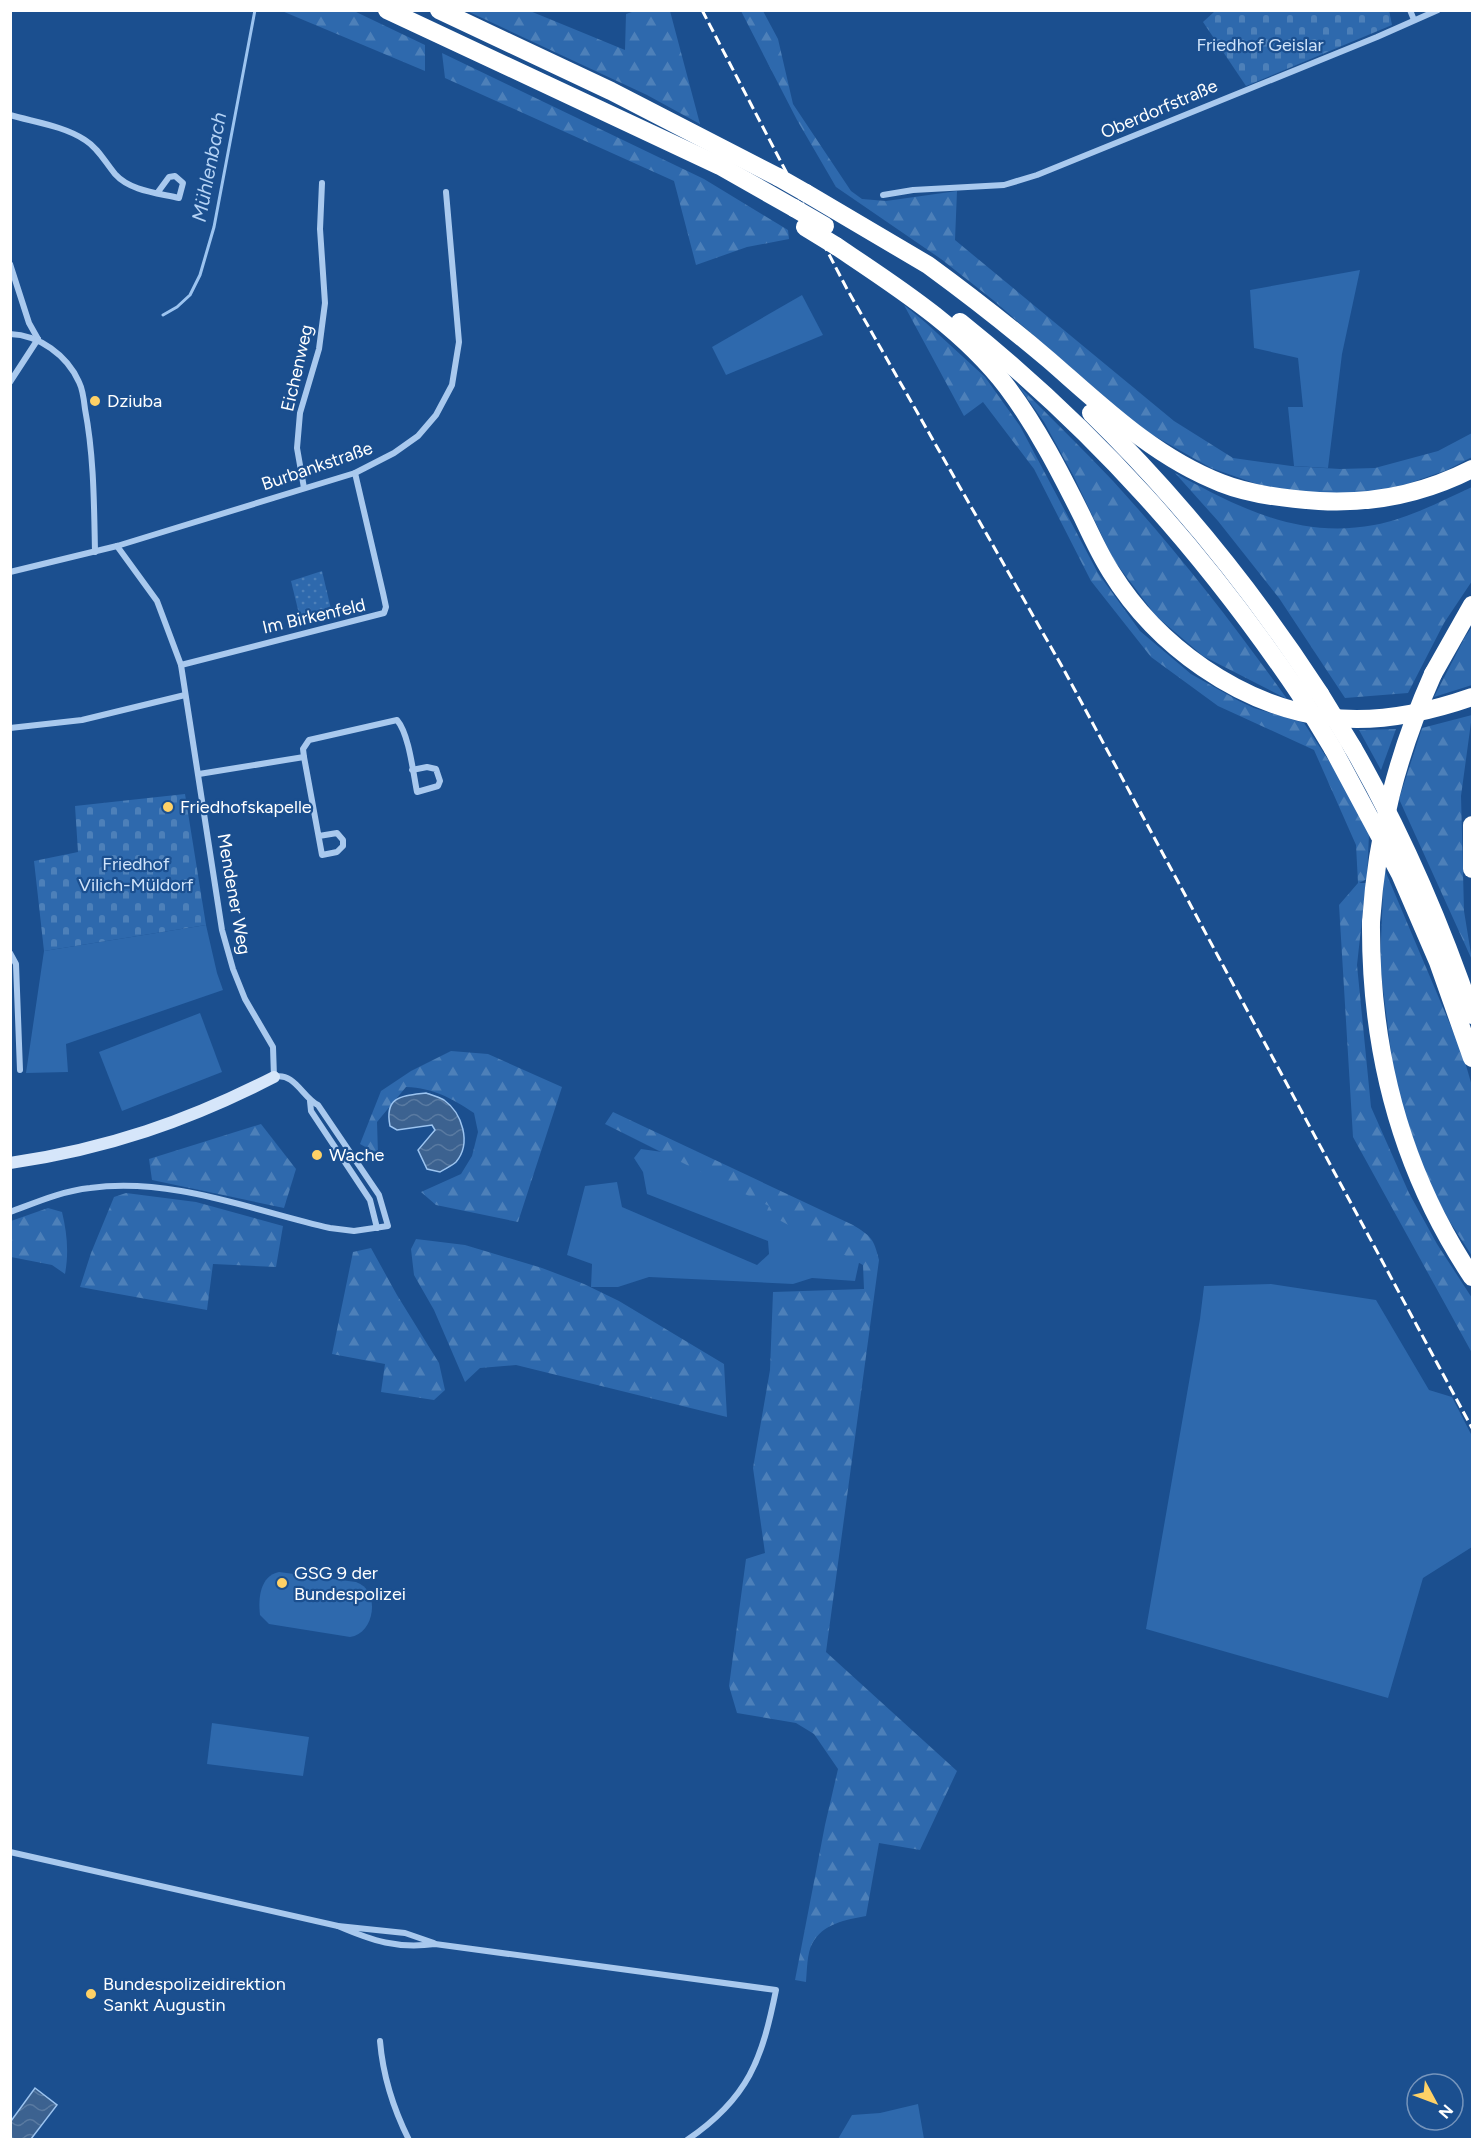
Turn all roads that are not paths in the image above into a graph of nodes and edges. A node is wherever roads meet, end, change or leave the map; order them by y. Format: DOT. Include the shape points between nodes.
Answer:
graph roads {
  1 [pos="387,10"];
  2 [pos="439,10"];
  3 [pos="1410,10"];
  4 [pos="1438,10"];
  5 [pos="1414,20"];
  6 [pos="10,115"];
  7 [pos="658,137"];
  8 [pos="322,183"];
  9 [pos="158,192"];
  10 [pos="446,192"];
  11 [pos="883,195"];
  12 [pos="862,227"];
  13 [pos="841,243"];
  14 [pos="866,259"];
  15 [pos="10,264"];
  16 [pos="10,334"];
  17 [pos="38,339"];
  18 [pos="10,382"];
  19 [pos="1473,469"];
  20 [pos="355,473"];
  21 [pos="304,488"];
  22 [pos="117,546"];
  23 [pos="95,552"];
  24 [pos="10,572"];
  25 [pos="1473,605"];
  26 [pos="181,665"];
  27 [pos="185,695"];
  28 [pos="1473,697"];
  29 [pos="10,728"];
  30 [pos="304,757"];
  31 [pos="412,770"];
  32 [pos="199,774"];
  33 [pos="1473,825"];
  34 [pos="319,836"];
  35 [pos="1473,869"];
  36 [pos="10,953"];
  37 [pos="1473,1015"];
  38 [pos="1473,1058"];
  39 [pos="20,1070"];
  40 [pos="274,1077"];
  41 [pos="310,1101"];
  42 [pos="355,1160"];
  43 [pos="10,1163"];
  44 [pos="347,1165"];
  45 [pos="10,1212"];
  46 [pos="377,1228"];
  47 [pos="1473,1277"];
  48 [pos="10,1852"];
  49 [pos="338,1926"];
  50 [pos="435,1944"];
  51 [pos="380,2041"];
  52 [pos="409,2139"];
  53 [pos="687,2139"];
  1 -- 7 [label="highway"];
  2 -- 12 [label="highway, bridge" via="611,91 778,177"];
  3 -- 5 [label="street"];
  4 -- 5 [label="street, Oberdorfstraße"];
  5 -- 11 [label="street, Oberdorfstraße" via="1037,175 1004,185"];
  6 -- 9 [label="street" via="82,138 93,145 117,176 130,185"];
  7 -- 13 [label="highway, bridge" via="716,176"];
  7 -- 13 [label="highway, bridge" via="794,208 825,226"];
  8 -- 21 [label="street, Eichenweg" via="320,229 326,303 319,349 300,413 297,448"];
  10 -- 20 [label="street, Burbankstraße" via="459,342 452,385 436,415 418,436"];
  12 -- 19 [label="highway" via="928,265 985,307 1146,443 1224,484 1296,500 1363,501 1422,490"];
  12 -- 37 [label="highway, bridge" via="1005,334 1066,389 1177,503 1232,568 1353,748 1414,863"];
  13 -- 14 [label="highway"];
  14 -- 28 [label="highway" via="886,280 968,344 1002,380 1030,420 1110,571 1132,604 1159,633 1199,665 1245,693 1328,717 1398,717"];
  14 -- 38 [label="highway, bridge" via="939,305 1059,407 1117,464 1251,624 1333,749 1400,874"];
  15 -- 17 [label="street"];
  16 -- 17 [label="street"];
  17 -- 18 [label="street"];
  17 -- 23 [label="street" via="56,353 80,383 91,437"];
  20 -- 21 [label="street, Burbankstraße"];
  20 -- 26 [label="street, Im Birkenfeld" via="386,607 384,613"];
  21 -- 22 [label="street, Burbankstraße"];
  22 -- 23 [label="street, Burbankstraße"];
  22 -- 26 [label="street, Mendener Weg" via="157,601"];
  23 -- 24 [label="street, Burbankstraße"];
  25 -- 47 [label="highway, bridge" via="1434,674 1410,732 1386,810 1371,922 1374,1005 1395,1113 1431,1207"];
  26 -- 27 [label="street, Mendener Weg"];
  27 -- 29 [label="street" via="82,720"];
  27 -- 32 [label="street, Mendener Weg"];
  30 -- 31 [label="street" via="303,749 309,740 396,720 402,726"];
  30 -- 32 [label="street"];
  30 -- 34 [label="street"];
  31 -- 31 [label="street" via="417,792 438,786 436,769 427,766"];
  32 -- 40 [label="street, Mendener Weg" via="222,930 245,999 273,1047"];
  33 -- 35 [label="highway"];
  34 -- 34 [label="street" via="322,855 337,852 343,846 337,833"];
  36 -- 39 [label="street" via="16,963"];
  40 -- 41 [label="street" via="289,1078"];
  40 -- 43 [label="street" via="165,1125 86,1150"];
  41 -- 42 [label="street" via="318,1105"];
  41 -- 44 [label="street" via="311,1111"];
  42 -- 44 [label="street"];
  42 -- 46 [label="street" via="379,1195 388,1226"];
  44 -- 46 [label="street" via="370,1200"];
  45 -- 46 [label="street" via="67,1192 137,1185 175,1189 330,1228"];
  48 -- 49 [label="street"];
  49 -- 50 [label="street" via="405,1933"];
  49 -- 50 [label="street" via="387,1943"];
  50 -- 53 [label="street" via="776,1990 764,2044 748,2080 715,2119"];
  51 -- 52 [label="street" via="389,2094"];
}
